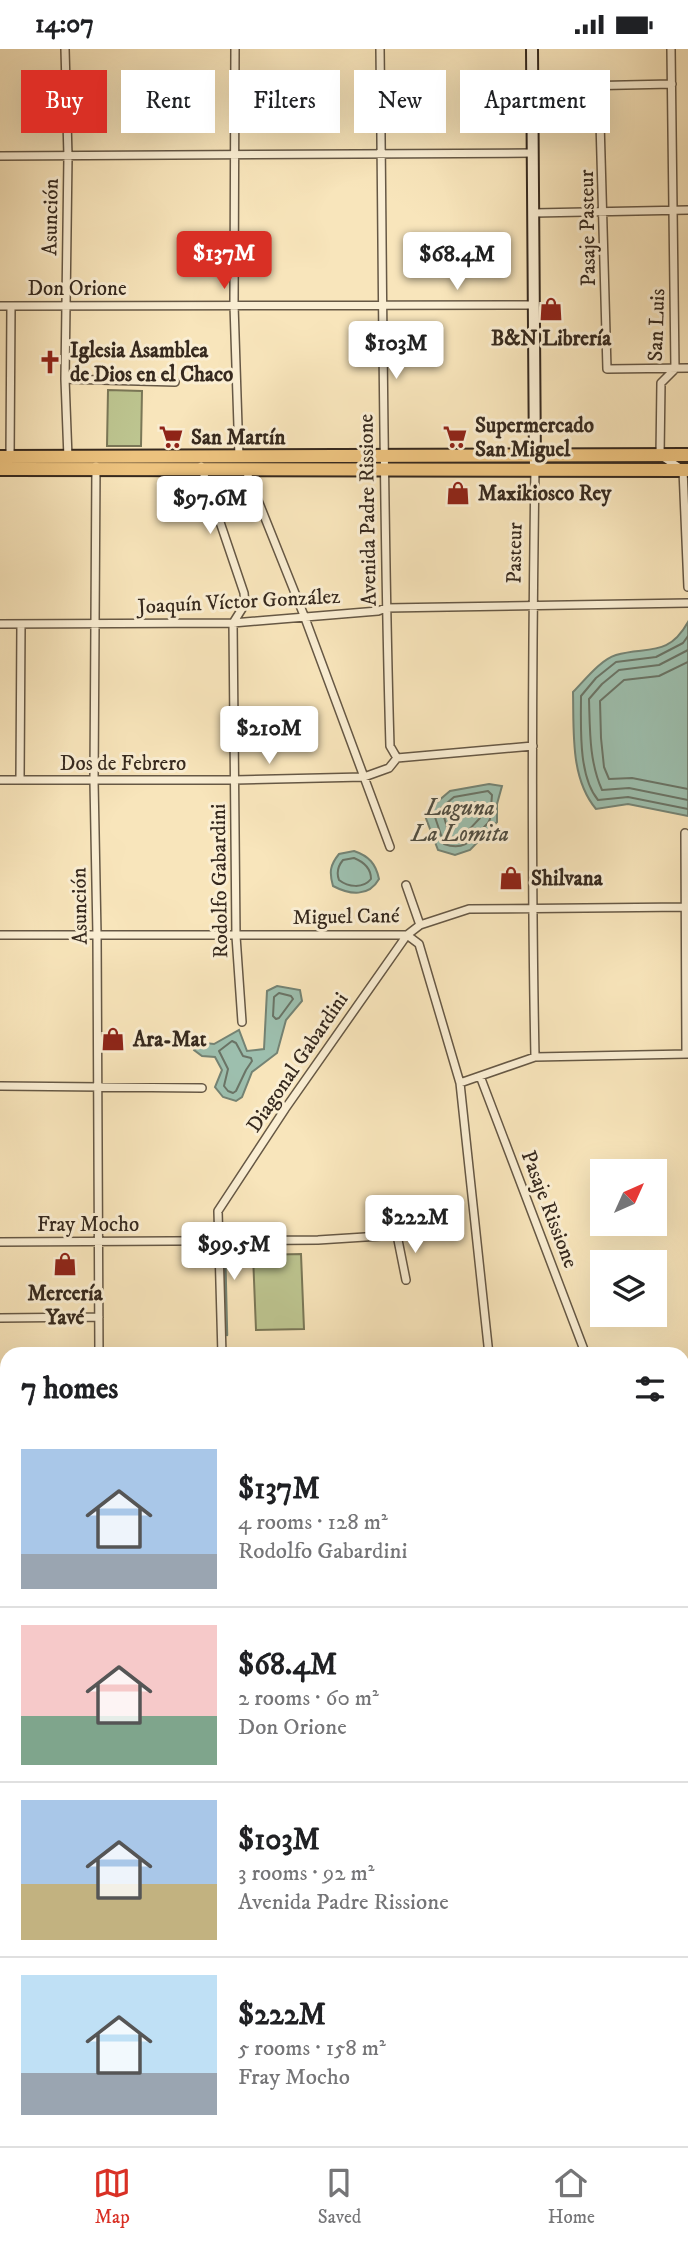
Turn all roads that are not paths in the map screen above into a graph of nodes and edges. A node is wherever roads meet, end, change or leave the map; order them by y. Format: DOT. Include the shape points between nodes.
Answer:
graph roads {
  1 [pos="65,49"];
  2 [pos="235,49"];
  3 [pos="380,49"];
  4 [pos="532,49"];
  5 [pos="671,49"];
  6 [pos="533,70"];
  7 [pos="672,84"];
  8 [pos="610,86"];
  9 [pos="533,133"];
  10 [pos="601,133"];
  11 [pos="533,153"];
  12 [pos="381,154"];
  13 [pos="0,156"];
  14 [pos="68,156"];
  15 [pos="234,156"];
  16 [pos="675,210"];
  17 [pos="688,210"];
  18 [pos="604,211"];
  19 [pos="534,213"];
  20 [pos="66,305"];
  21 [pos="234,305"];
  22 [pos="533,305"];
  23 [pos="0,306"];
  24 [pos="11,306"];
  25 [pos="381,306"];
  26 [pos="688,368"];
  27 [pos="675,369"];
  28 [pos="65,379"];
  29 [pos="175,382"];
  30 [pos="238,455"];
  31 [pos="536,455"];
  32 [pos="660,455"];
  33 [pos="688,455"];
  34 [pos="5,457"];
  35 [pos="202,461"];
  36 [pos="69,463"];
  37 [pos="96,463"];
  38 [pos="384,463"];
  39 [pos="0,469"];
  40 [pos="246,469"];
  41 [pos="536,469"];
  42 [pos="685,470"];
  43 [pos="688,587"];
  44 [pos="688,603"];
  45 [pos="532,605"];
  46 [pos="386,608"];
  47 [pos="305,618"];
  48 [pos="233,623"];
  49 [pos="0,624"];
  50 [pos="21,624"];
  51 [pos="95,624"];
  52 [pos="533,746"];
  53 [pos="397,758"];
  54 [pos="365,778"];
  55 [pos="20,779"];
  56 [pos="0,780"];
  57 [pos="94,781"];
  58 [pos="234,781"];
  59 [pos="685,833"];
  60 [pos="390,847"];
  61 [pos="405,885"];
  62 [pos="532,907"];
  63 [pos="687,907"];
  64 [pos="420,925"];
  65 [pos="0,935"];
  66 [pos="97,935"];
  67 [pos="407,935"];
  68 [pos="236,936"];
  69 [pos="242,1022"];
  70 [pos="687,1054"];
  71 [pos="535,1057"];
  72 [pos="480,1076"];
  73 [pos="460,1083"];
  74 [pos="0,1086"];
  75 [pos="97,1087"];
  76 [pos="201,1088"];
  77 [pos="428,1233"];
  78 [pos="397,1235"];
  79 [pos="220,1240"];
  80 [pos="0,1242"];
  81 [pos="99,1242"];
  82 [pos="406,1280"];
  83 [pos="99,1317"];
  84 [pos="0,1318"];
  85 [pos="99,1347"];
  86 [pos="222,1347"];
  87 [pos="488,1347"];
  88 [pos="583,1347"];
  1 -- 14 [label="street, Asunción"];
  2 -- 15 [label="street"];
  3 -- 12 [label="street, Avenida Padre Rissione"];
  4 -- 6 [label="street, Pasteur"];
  5 -- 7 [label="street, San Luis"];
  7 -- 8 [label="street"];
  7 -- 16 [label="street, San Luis"];
  9 -- 11 [label="street, Pasteur"];
  10 -- 18 [label="street, Pasaje Pasteur"];
  11 -- 12 [label="street"];
  11 -- 19 [label="street, Pasteur"];
  12 -- 15 [label="street"];
  12 -- 25 [label="street, Avenida Padre Rissione"];
  13 -- 14 [label="street"];
  14 -- 15 [label="street"];
  14 -- 20 [label="street, Asunción"];
  15 -- 21 [label="street"];
  16 -- 17 [label="street"];
  16 -- 18 [label="street"];
  16 -- 27 [label="street, San Luis"];
  18 -- 19 [label="street"];
  18 -- 27 [label="street, Pasaje Pasteur" via="607,369"];
  19 -- 22 [label="street, Pasteur"];
  20 -- 21 [label="street, Don Orione"];
  20 -- 24 [label="street, Don Orione"];
  20 -- 28 [label="street, Asunción"];
  21 -- 25 [label="street, Don Orione"];
  21 -- 30 [label="street"];
  22 -- 25 [label="street, Don Orione"];
  22 -- 31 [label="street, Pasteur"];
  23 -- 24 [label="street, Don Orione"];
  24 -- 34 [label="street"];
  25 -- 38 [label="street, Avenida Padre Rissione"];
  26 -- 27 [label="street"];
  27 -- 32 [label="street, San Luis" via="662,383"];
  28 -- 29 [label="street"];
  28 -- 36 [label="street, Asunción"];
  30 -- 35 [label="main road"];
  30 -- 38 [label="main road"];
  30 -- 40 [label="street"];
  31 -- 32 [label="main road"];
  31 -- 38 [label="main road"];
  31 -- 41 [label="street, Pasteur"];
  32 -- 33 [label="main road"];
  32 -- 42 [label="street"];
  34 -- 36 [label="main road"];
  35 -- 37 [label="main road"];
  35 -- 40 [label="main road"];
  35 -- 48 [label="street, Rodolfo Gabardini" via="244,593 245,604"];
  36 -- 37 [label="main road"];
  36 -- 39 [label="main road"];
  37 -- 51 [label="street, Asunción"];
  38 -- 40 [label="main road"];
  38 -- 41 [label="main road"];
  38 -- 46 [label="street, Avenida Padre Rissione"];
  40 -- 47 [label="street"];
  41 -- 42 [label="main road"];
  41 -- 45 [label="street, Pasteur"];
  42 -- 43 [label="street"];
  44 -- 45 [label="street, Joaquín Víctor González"];
  45 -- 46 [label="street, Joaquín Víctor González"];
  45 -- 52 [label="street, Pasteur"];
  46 -- 47 [label="street, Joaquín Víctor González"];
  46 -- 53 [label="street, Avenida Padre Rissione" via="390,746"];
  47 -- 48 [label="street, Joaquín Víctor González"];
  47 -- 54 [label="street"];
  48 -- 51 [label="street, Joaquín Víctor González"];
  48 -- 58 [label="street, Rodolfo Gabardini"];
  49 -- 50 [label="street, Joaquín Víctor González"];
  50 -- 51 [label="street, Joaquín Víctor González"];
  50 -- 55 [label="street"];
  51 -- 57 [label="street, Asunción"];
  52 -- 53 [label="street, Dos de Febrero"];
  52 -- 62 [label="street, Pasteur"];
  53 -- 54 [label="street, Dos de Febrero" via="389,768"];
  54 -- 58 [label="street, Dos de Febrero"];
  54 -- 60 [label="street"];
  55 -- 56 [label="street, Dos de Febrero"];
  55 -- 57 [label="street, Dos de Febrero"];
  57 -- 58 [label="street, Dos de Febrero"];
  57 -- 66 [label="street, Asunción"];
  58 -- 68 [label="street, Rodolfo Gabardini"];
  59 -- 63 [label="street"];
  61 -- 64 [label="street"];
  62 -- 63 [label="street, Miguel Cané"];
  62 -- 64 [label="street, Miguel Cané" via="469,909"];
  62 -- 71 [label="street, Pasteur"];
  63 -- 70 [label="street"];
  64 -- 67 [label="street, Miguel Cané"];
  65 -- 66 [label="street, Miguel Cané"];
  66 -- 68 [label="street, Miguel Cané"];
  66 -- 75 [label="street, Asunción"];
  67 -- 68 [label="street, Miguel Cané"];
  67 -- 73 [label="street" via="419,944"];
  67 -- 79 [label="street, Diagonal Gabardini" via="218,1211"];
  68 -- 69 [label="street, Rodolfo Gabardini"];
  70 -- 71 [label="street"];
  71 -- 72 [label="street"];
  72 -- 73 [label="street"];
  72 -- 88 [label="street, Pasaje Rissione"];
  73 -- 87 [label="street"];
  74 -- 75 [label="street"];
  75 -- 76 [label="street"];
  75 -- 81 [label="street, Asunción"];
  77 -- 78 [label="street, Fray Mocho"];
  78 -- 79 [label="street, Fray Mocho"];
  78 -- 82 [label="street"];
  79 -- 81 [label="street, Fray Mocho"];
  79 -- 86 [label="street"];
  80 -- 81 [label="street, Fray Mocho"];
  81 -- 83 [label="street, Asunción"];
  83 -- 84 [label="street"];
  83 -- 85 [label="street, Asunción"];
}
